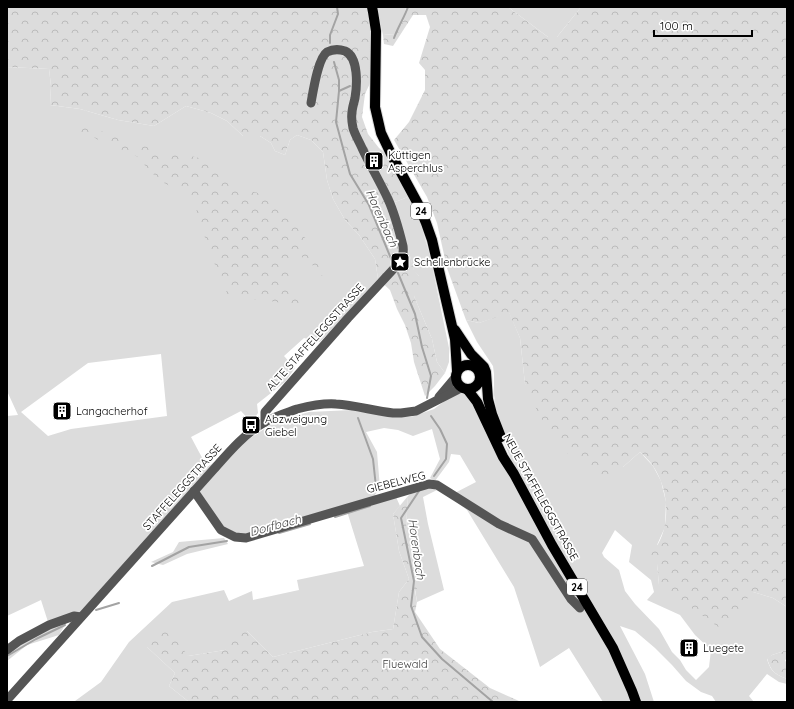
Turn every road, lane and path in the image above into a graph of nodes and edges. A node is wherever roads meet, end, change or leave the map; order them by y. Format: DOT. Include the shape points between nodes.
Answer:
graph roads {
  1 [pos="372,7"];
  2 [pos="310,103"];
  3 [pos="452,325"];
  4 [pos="455,339"];
  5 [pos="473,366"];
  6 [pos="456,374"];
  7 [pos="479,382"];
  8 [pos="464,388"];
  9 [pos="430,404"];
  10 [pos="492,414"];
  11 [pos="265,422"];
  12 [pos="514,474"];
  13 [pos="194,491"];
  14 [pos="580,608"];
  15 [pos="81,617"];
  16 [pos="7,650"];
  17 [pos="7,700"];
  18 [pos="636,702"];
  1 -- 3 [label="main road, 24" via="376,31 375,107 381,133 426,223"];
  2 -- 11 [label="street, ALTE STAFFELEGGSTRASSE" via="315,78 326,53 340,49 348,52 355,64 356,75 352,114 354,130 389,201 404,251 400,262 265,412"];
  3 -- 4 [label="main road, 24"];
  3 -- 10 [label="main road, 24" via="471,354 484,366"];
  4 -- 5 [label="main road, 24"];
  4 -- 6 [label="main road, 24"];
  5 -- 6 [label="main road" via="464,365"];
  5 -- 7 [label="main road" via="480,374"];
  6 -- 8 [label="main road" via="456,382"];
  6 -- 9 [label="street, STAFFELEGGSTRASSE" via="442,394"];
  7 -- 8 [label="main road" via="474,388"];
  7 -- 10 [label="main road, 24" via="486,408"];
  8 -- 9 [label="street, STAFFELEGGSTRASSE"];
  8 -- 12 [label="main road, NEUE STAFFELEGGSTRASSE / 24" via="478,402 503,457"];
  9 -- 11 [label="street, STAFFELEGGSTRASSE" via="416,411 401,413 324,404 281,414"];
  10 -- 12 [label="main road, 24"];
  11 -- 13 [label="street, STAFFELEGGSTRASSE" via="238,443"];
  12 -- 18 [label="main road, NEUE STAFFELEGGSTRASSE / 24" via="552,545 613,648"];
  13 -- 14 [label="street, GIEBELWEG" via="221,530 235,537 246,538 429,484 437,485 499,524 532,539 571,599"];
  13 -- 15 [label="street, STAFFELEGGSTRASSE"];
  15 -- 16 [label="street" via="74,616 49,625"];
  15 -- 17 [label="street, STAFFELEGGSTRASSE"];
}
